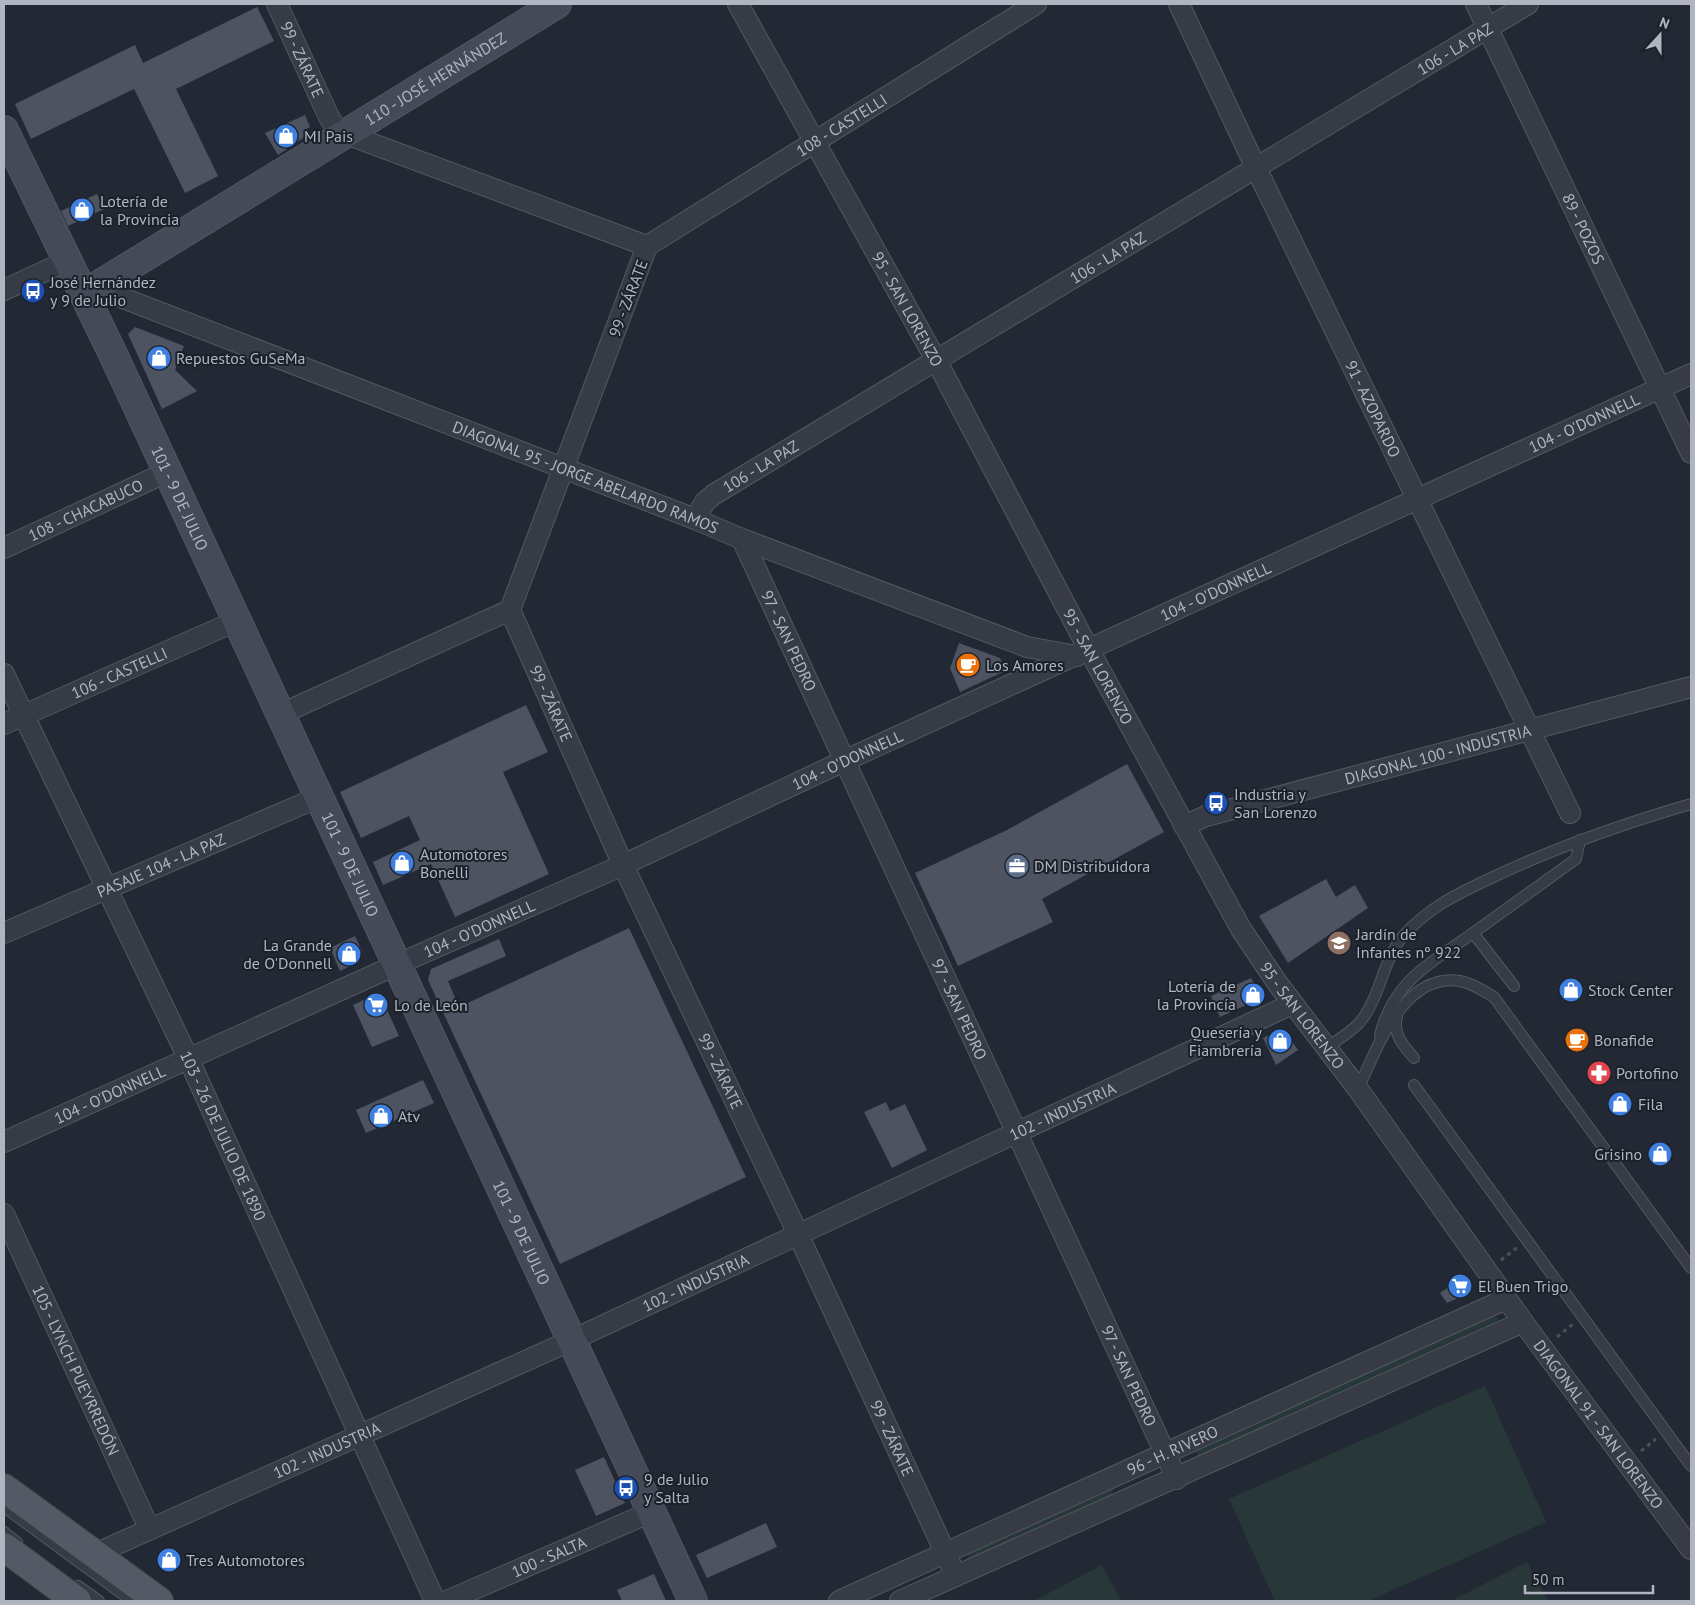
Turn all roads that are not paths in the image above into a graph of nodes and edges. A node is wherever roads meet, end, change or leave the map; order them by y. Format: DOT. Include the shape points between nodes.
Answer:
graph roads {
  1 [pos="276,4"];
  2 [pos="557,4"];
  3 [pos="738,4"];
  4 [pos="1036,4"];
  5 [pos="1179,4"];
  6 [pos="1476,4"];
  7 [pos="1528,4"];
  8 [pos="1488,29"];
  9 [pos="4,130"];
  10 [pos="346,134"];
  11 [pos="815,140"];
  12 [pos="1257,170"];
  13 [pos="648,246"];
  14 [pos="68,261"];
  15 [pos="4,290"];
  16 [pos="90,291"];
  17 [pos="936,360"];
  18 [pos="1691,374"];
  19 [pos="1659,389"];
  20 [pos="1691,454"];
  21 [pos="562,468"];
  22 [pos="167,472"];
  23 [pos="1418,498"];
  24 [pos="695,519"];
  25 [pos="742,540"];
  26 [pos="4,548"];
  27 [pos="510,610"];
  28 [pos="236,621"];
  29 [pos="1083,653"];
  30 [pos="4,674"];
  31 [pos="1691,687"];
  32 [pos="281,714"];
  33 [pos="24,715"];
  34 [pos="4,724"];
  35 [pos="1528,731"];
  36 [pos="846,760"];
  37 [pos="319,797"];
  38 [pos="1691,804"];
  39 [pos="1570,813"];
  40 [pos="1184,826"];
  41 [pos="1580,840"];
  42 [pos="623,865"];
  43 [pos="106,889"];
  44 [pos="4,933"];
  45 [pos="1472,933"];
  46 [pos="396,964"];
  47 [pos="1514,986"];
  48 [pos="1292,1004"];
  49 [pos="1399,1011"];
  50 [pos="1378,1040"];
  51 [pos="1326,1047"];
  52 [pos="1414,1058"];
  53 [pos="189,1060"];
  54 [pos="1414,1086"];
  55 [pos="1358,1089"];
  56 [pos="1018,1132"];
  57 [pos="4,1142"];
  58 [pos="4,1214"];
  59 [pos="798,1234"];
  60 [pos="1691,1268"];
  61 [pos="1506,1298"];
  62 [pos="1523,1322"];
  63 [pos="570,1340"];
  64 [pos="359,1436"];
  65 [pos="1165,1453"];
  66 [pos="1691,1466"];
  67 [pos="1177,1479"];
  68 [pos="4,1488"];
  69 [pos="4,1507"];
  70 [pos="651,1512"];
  71 [pos="150,1528"];
  72 [pos="4,1532"];
  73 [pos="15,1548"];
  74 [pos="1691,1549"];
  75 [pos="945,1554"];
  76 [pos="87,1557"];
  77 [pos="956,1576"];
  78 [pos="89,1597"];
  79 [pos="132,1601"];
  80 [pos="158,1601"];
  81 [pos="435,1601"];
  82 [pos="447,1601"];
  83 [pos="693,1601"];
  84 [pos="839,1601"];
  85 [pos="900,1601"];
  1 -- 10 [label="street, 99 - ZÁRATE" via="329,117"];
  2 -- 10 [label="street, 110 - JOSÉ HERNÁNDEZ"];
  3 -- 11 [label="street, 95 - SAN LORENZO"];
  4 -- 11 [label="street, 108 - CASTELLI"];
  5 -- 12 [label="street, 91 - AZOPARDO"];
  6 -- 8 [label="street, 89 - POZOS"];
  7 -- 8 [label="street, 106 - LA PAZ"];
  8 -- 12 [label="street, 106 - LA PAZ"];
  8 -- 19 [label="street, 89 - POZOS"];
  9 -- 14 [label="street, 101 - 9 DE JULIO"];
  10 -- 13 [label="street, 99 - ZÁRATE"];
  10 -- 16 [label="street, 110 - JOSÉ HERNÁNDEZ"];
  11 -- 13 [label="street, 108 - CASTELLI"];
  11 -- 17 [label="street, 95 - SAN LORENZO"];
  12 -- 17 [label="street, 106 - LA PAZ"];
  12 -- 23 [label="street, 91 - AZOPARDO"];
  13 -- 21 [label="street, 99 - ZÁRATE"];
  14 -- 15 [label="street"];
  14 -- 16 [label="street, 101 - 9 DE JULIO"];
  16 -- 21 [label="street, DIAGONAL 95 - JORGE ABELARDO RAMOS"];
  16 -- 22 [label="street, 101 - 9 DE JULIO"];
  17 -- 24 [label="street, 106 - LA PAZ" via="713,495"];
  17 -- 29 [label="street, 95 - SAN LORENZO"];
  18 -- 19 [label="street, 104 - O'DONNELL"];
  19 -- 20 [label="street, 89 - POZOS"];
  19 -- 23 [label="street, 104 - O'DONNELL"];
  21 -- 24 [label="street, DIAGONAL 95 - JORGE ABELARDO RAMOS"];
  21 -- 27 [label="street, 99 - ZÁRATE"];
  22 -- 26 [label="street, 108 - CHACABUCO"];
  22 -- 28 [label="street, 101 - 9 DE JULIO"];
  23 -- 29 [label="street, 104 - O'DONNELL"];
  23 -- 35 [label="street, 91 - AZOPARDO"];
  24 -- 25 [label="street, DIAGONAL 95 - JORGE ABELARDO RAMOS"];
  25 -- 29 [label="street, DIAGONAL 95 - JORGE ABELARDO RAMOS" via="1028,647"];
  25 -- 36 [label="street, 97 - SAN PEDRO"];
  27 -- 32 [label="street"];
  27 -- 42 [label="street, 99 - ZÁRATE"];
  28 -- 32 [label="street, 101 - 9 DE JULIO"];
  28 -- 33 [label="street, 106 - CASTELLI"];
  29 -- 36 [label="street, 104 - O'DONNELL"];
  29 -- 40 [label="street, 95 - SAN LORENZO"];
  30 -- 33 [label="street, 103 - 26 DE JULIO DE 1890"];
  31 -- 35 [label="street, DIAGONAL 100 - INDUSTRIA"];
  32 -- 37 [label="street, 101 - 9 DE JULIO"];
  33 -- 34 [label="street, 106 - CASTELLI"];
  33 -- 43 [label="street, 103 - 26 DE JULIO DE 1890"];
  35 -- 39 [label="street, 91 - AZOPARDO"];
  35 -- 40 [label="street, DIAGONAL 100 - INDUSTRIA" via="1206,816"];
  36 -- 42 [label="street, 104 - O'DONNELL"];
  36 -- 56 [label="street, 97 - SAN PEDRO"];
  37 -- 43 [label="street, PASAJE 104 - LA PAZ"];
  37 -- 46 [label="street, 101 - 9 DE JULIO"];
  38 -- 41 [label="lane"];
  40 -- 48 [label="street, 95 - SAN LORENZO" via="1241,929"];
  41 -- 45 [label="lane" via="1576,859"];
  41 -- 51 [label="lane" via="1511,868 1424,914 1403,936 1388,960 1371,1004 1360,1022"];
  42 -- 46 [label="street, 104 - O'DONNELL"];
  42 -- 59 [label="street, 99 - ZÁRATE"];
  43 -- 44 [label="street, PASAJE 104 - LA PAZ"];
  43 -- 53 [label="street, 103 - 26 DE JULIO DE 1890"];
  45 -- 47 [label="lane"];
  45 -- 50 [label="lane" via="1405,983 1393,1000"];
  46 -- 53 [label="street, 104 - O'DONNELL"];
  46 -- 63 [label="street, 101 - 9 DE JULIO"];
  48 -- 51 [label="street, 95 - SAN LORENZO"];
  48 -- 56 [label="street, 102 - INDUSTRIA"];
  49 -- 50 [label="lane"];
  49 -- 52 [label="lane" via="1396,1033"];
  49 -- 60 [label="lane" via="1425,987 1442,980 1461,981 1494,997"];
  50 -- 55 [label="lane"];
  51 -- 55 [label="street, 95 - SAN LORENZO"];
  53 -- 57 [label="street, 104 - O'DONNELL"];
  53 -- 64 [label="street, 103 - 26 DE JULIO DE 1890"];
  54 -- 66 [label="lane"];
  55 -- 61 [label="street, 95 - SAN LORENZO"];
  56 -- 59 [label="street, 102 - INDUSTRIA"];
  56 -- 65 [label="street, 97 - SAN PEDRO"];
  58 -- 71 [label="street, 105 - LYNCH PUEYRREDÓN"];
  59 -- 63 [label="street, 102 - INDUSTRIA"];
  59 -- 75 [label="street, 99 - ZÁRATE"];
  61 -- 62 [label="street, DIAGONAL 91 - SAN LORENZO"];
  61 -- 65 [label="street, 96 - H. RIVERO"];
  62 -- 67 [label="street, 96 - H. RIVERO"];
  62 -- 74 [label="street, DIAGONAL 91 - SAN LORENZO"];
  63 -- 64 [label="street, 102 - INDUSTRIA"];
  63 -- 70 [label="street, 101 - 9 DE JULIO"];
  64 -- 71 [label="street, 102 - INDUSTRIA"];
  64 -- 81 [label="street, 103 - 26 DE JULIO DE 1890"];
  65 -- 67 [label="street, 97 - SAN PEDRO"];
  65 -- 75 [label="street, 96 - H. RIVERO"];
  67 -- 77 [label="street, 96 - H. RIVERO"];
  68 -- 76 [label="main road"];
  69 -- 76 [label="lane"];
  70 -- 82 [label="street, 100 - SALTA"];
  70 -- 83 [label="street, 101 - 9 DE JULIO"];
  71 -- 76 [label="street, 102 - INDUSTRIA"];
  72 -- 73 [label="lane"];
  73 -- 78 [label="main road"];
  75 -- 77 [label="street, 99 - ZÁRATE"];
  75 -- 84 [label="street, 96 - H. RIVERO"];
  76 -- 79 [label="lane"];
  76 -- 80 [label="main road"];
  77 -- 85 [label="street, 96 - H. RIVERO"];
}
